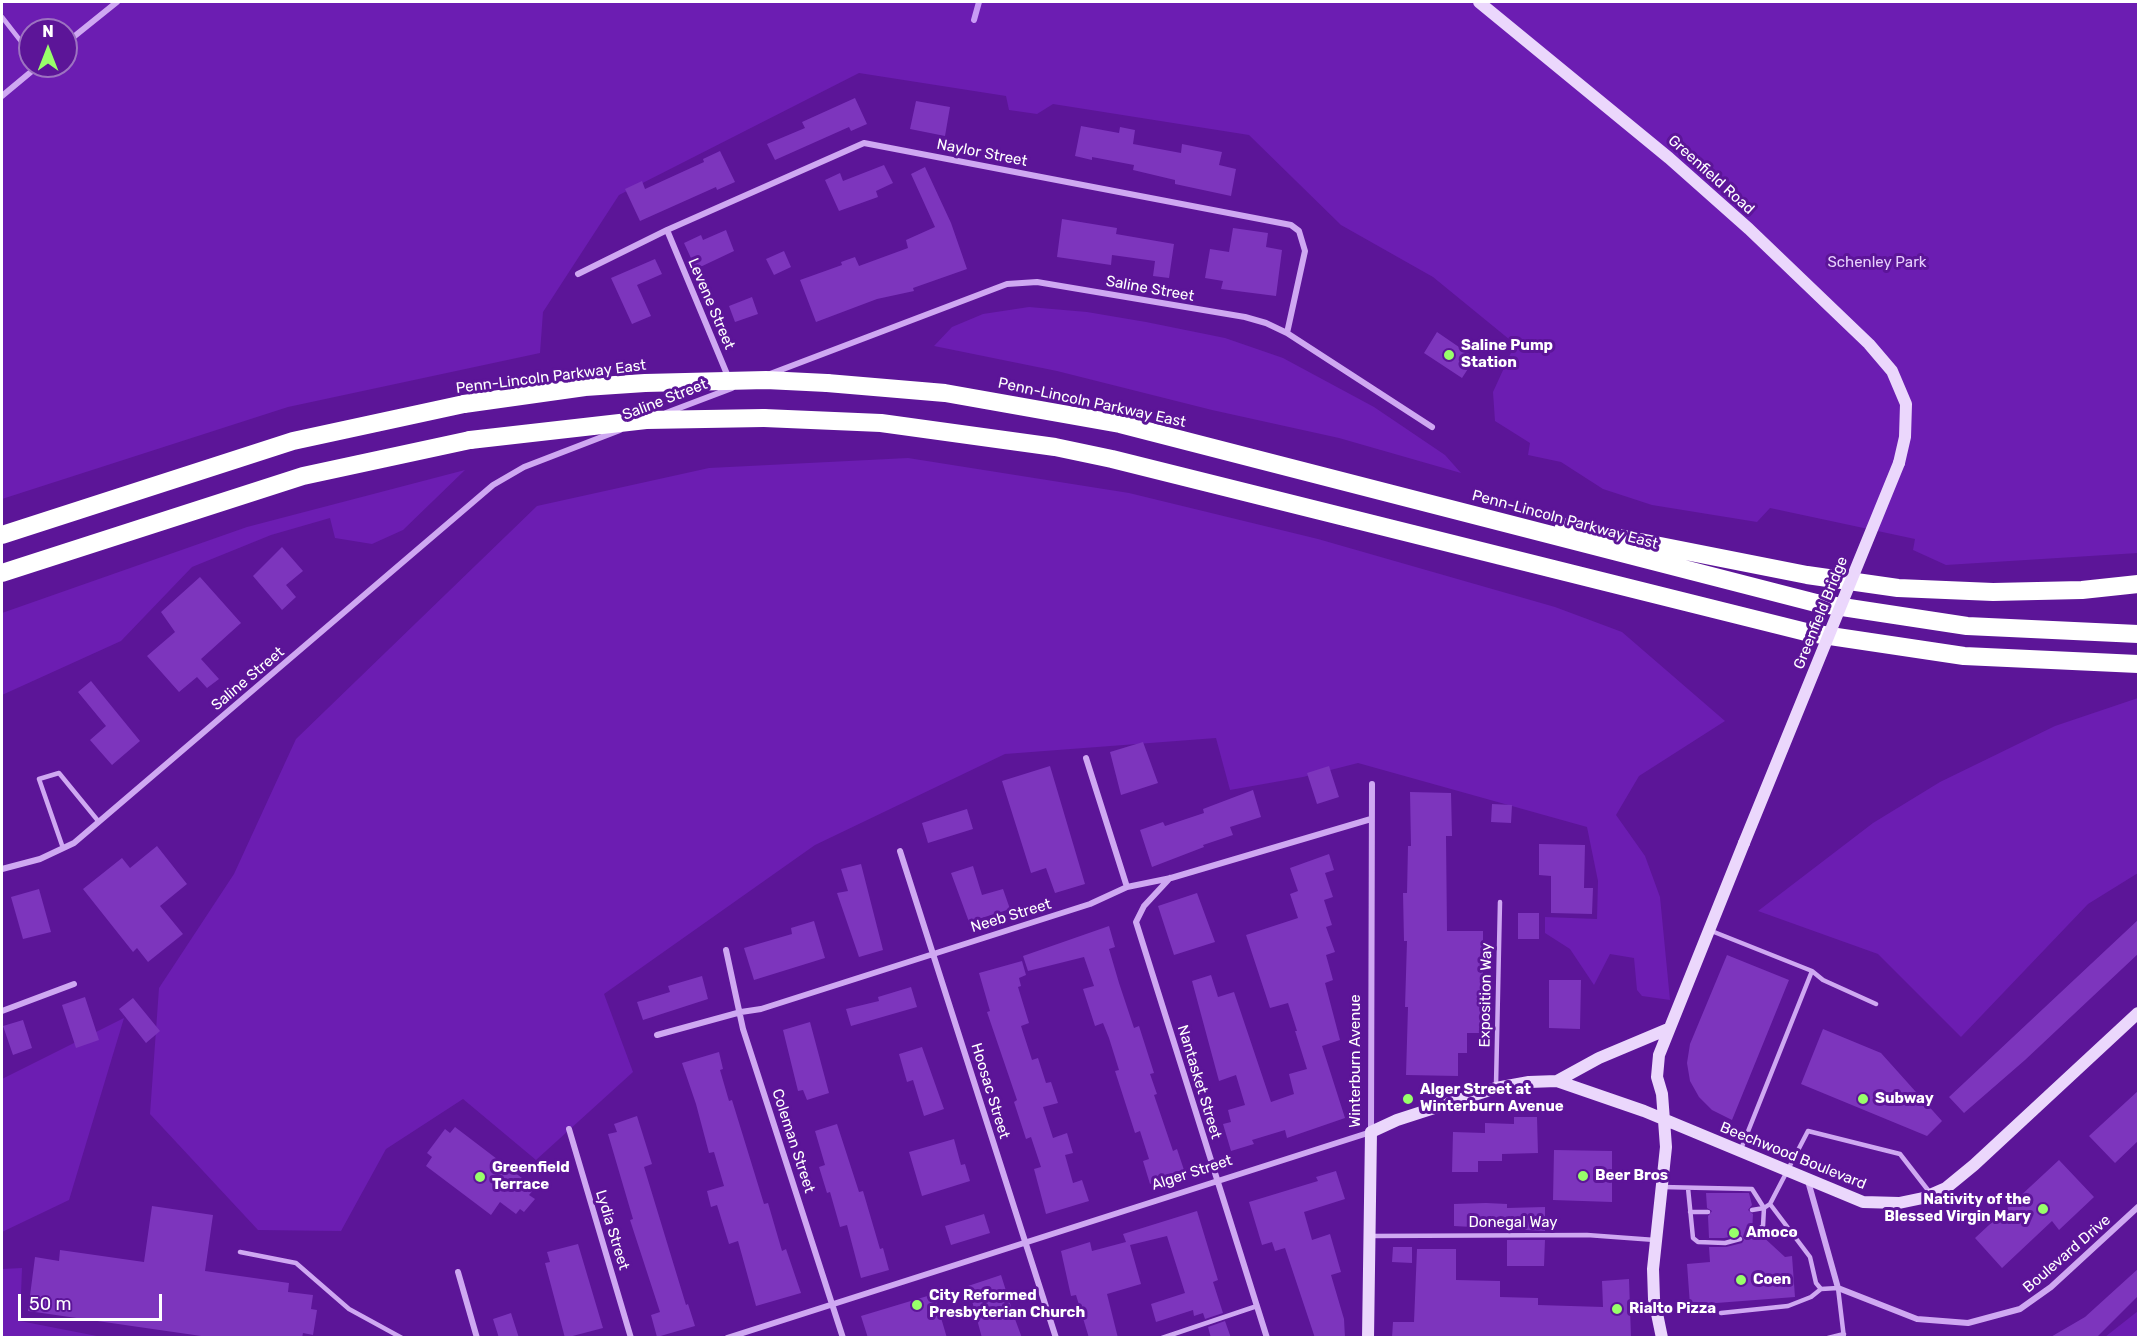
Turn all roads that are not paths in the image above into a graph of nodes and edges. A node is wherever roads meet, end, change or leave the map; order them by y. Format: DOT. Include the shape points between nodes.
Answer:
graph roads {
  1 [pos="117,2"];
  2 [pos="1479,2"];
  3 [pos="2,17"];
  4 [pos="78,33"];
  5 [pos="18,38"];
  6 [pos="24,78"];
  7 [pos="2,96"];
  8 [pos="667,230"];
  9 [pos="578,274"];
  10 [pos="1287,333"];
  11 [pos="733,388"];
  12 [pos="1902,391"];
  13 [pos="1432,427"];
  14 [pos="1398,494"];
  15 [pos="2,535"];
  16 [pos="2,573"];
  17 [pos="2139,584"];
  18 [pos="2139,634"];
  19 [pos="2139,664"];
  20 [pos="1086,758"];
  21 [pos="1372,784"];
  22 [pos="1371,819"];
  23 [pos="99,822"];
  24 [pos="63,848"];
  25 [pos="900,851"];
  26 [pos="2,869"];
  27 [pos="1171,878"];
  28 [pos="1127,887"];
  29 [pos="1500,902"];
  30 [pos="1710,930"];
  31 [pos="726,950"];
  32 [pos="934,952"];
  33 [pos="1812,971"];
  34 [pos="74,984"];
  35 [pos="1876,1004"];
  36 [pos="2,1011"];
  37 [pos="741,1011"];
  38 [pos="2139,1013"];
  39 [pos="1668,1029"];
  40 [pos="657,1035"];
  41 [pos="1557,1081"];
  42 [pos="1496,1088"];
  43 [pos="1665,1120"];
  44 [pos="569,1129"];
  45 [pos="1371,1131"];
  46 [pos="1740,1151"];
  47 [pos="1788,1172"];
  48 [pos="1217,1180"];
  49 [pos="1808,1181"];
  50 [pos="1662,1187"];
  51 [pos="1688,1188"];
  52 [pos="1931,1194"];
  53 [pos="1770,1204"];
  54 [pos="1764,1208"];
  55 [pos="2139,1208"];
  56 [pos="1752,1210"];
  57 [pos="1690,1212"];
  58 [pos="1708,1212"];
  59 [pos="1756,1231"];
  60 [pos="1370,1236"];
  61 [pos="1740,1239"];
  62 [pos="1656,1240"];
  63 [pos="1025,1243"];
  64 [pos="240,1251"];
  65 [pos="458,1272"];
  66 [pos="1838,1288"];
  67 [pos="1821,1289"];
  68 [pos="832,1303"];
  69 [pos="1257,1306"];
  70 [pos="1721,1313"];
  71 [pos="1844,1336"];
  72 [pos="402,1338"];
  73 [pos="477,1338"];
  74 [pos="631,1338"];
  75 [pos="727,1338"];
  76 [pos="843,1338"];
  77 [pos="1056,1338"];
  78 [pos="1162,1338"];
  79 [pos="1268,1338"];
  80 [pos="1368,1338"];
  81 [pos="1662,1338"];
  82 [pos="1828,1338"];
  1 -- 4 [label="street"];
  2 -- 12 [label="main road, Greenfield Road" via="1586,87 1749,229 1869,344 1892,371"];
  3 -- 5 [label="lane"];
  6 -- 7 [label="street"];
  8 -- 9 [label="street, Naylor Street"];
  8 -- 10 [label="street, Naylor Street" via="864,143 1291,225 1299,231 1305,251"];
  8 -- 11 [label="street, Levene Street"];
  10 -- 11 [label="street, Saline Street" via="1245,317 1022,281"];
  10 -- 13 [label="street, Saline Street"];
  11 -- 23 [label="street, Saline Street" via="507,475"];
  12 -- 30 [label="main road, Greenfield Bridge, bridge" via="1907,427 1899,463"];
  14 -- 15 [label="highway, Penn-Lincoln Parkway East, bridge" via="1062,411 945,393 766,380 645,383 464,404 293,441"];
  14 -- 17 [label="highway" via="1795,573 1869,584 1946,592 1993,592"];
  14 -- 18 [label="highway, Penn-Lincoln Parkway East" via="1816,603 1967,626"];
  16 -- 19 [label="highway, bridge" via="303,476 470,440 646,420 764,418 892,424 1077,451 1809,633 1964,656"];
  20 -- 28 [label="street"];
  21 -- 22 [label="street, Winterburn Avenue"];
  22 -- 27 [label="street, Neeb Street"];
  22 -- 45 [label="street, Winterburn Avenue"];
  23 -- 24 [label="street, Saline Street"];
  23 -- 24 [label="lane" via="59,773 39,780"];
  24 -- 26 [label="street, Saline Street"];
  25 -- 32 [label="street, Hoosac Street"];
  27 -- 28 [label="street, Neeb Street"];
  27 -- 48 [label="street, Nantasket Street" via="1144,906 1136,922"];
  28 -- 32 [label="street, Neeb Street" via="1090,904"];
  29 -- 42 [label="lane, Exposition Way"];
  30 -- 33 [label="lane"];
  30 -- 39 [label="main road"];
  31 -- 37 [label="street, Coleman Street"];
  32 -- 37 [label="street, Neeb Street" via="761,1009"];
  32 -- 63 [label="street, Hoosac Street"];
  33 -- 35 [label="lane"];
  33 -- 46 [label="lane"];
  34 -- 36 [label="street"];
  37 -- 40 [label="street, Neeb Street"];
  37 -- 68 [label="street, Coleman Street"];
  38 -- 52 [label="main road, Beechwood Boulevard" via="1974,1166 1946,1188"];
  39 -- 41 [label="main road" via="1599,1058"];
  39 -- 43 [label="main road" via="1657,1077"];
  41 -- 42 [label="main road, Alger Street"];
  41 -- 43 [label="main road, Alger Street"];
  42 -- 45 [label="main road, Alger Street"];
  43 -- 46 [label="main road, Beechwood Boulevard"];
  43 -- 50 [label="main road"];
  44 -- 74 [label="street, Lydia Street"];
  45 -- 48 [label="street, Alger Street"];
  45 -- 60 [label="main road, Winterburn Avenue"];
  46 -- 47 [label="main road, Beechwood Boulevard"];
  47 -- 49 [label="main road, Beechwood Boulevard"];
  47 -- 52 [label="lane" via="1808,1131 1900,1154"];
  47 -- 53 [label="lane"];
  48 -- 63 [label="street, Alger Street"];
  48 -- 69 [label="street, Nantasket Street"];
  49 -- 52 [label="main road, Beechwood Boulevard" via="1863,1202 1899,1203"];
  49 -- 66 [label="street"];
  50 -- 51 [label="lane"];
  50 -- 62 [label="main road"];
  51 -- 54 [label="lane" via="1752,1189"];
  51 -- 57 [label="lane"];
  53 -- 54 [label="lane"];
  53 -- 67 [label="lane" via="1809,1257"];
  54 -- 56 [label="lane"];
  54 -- 59 [label="lane" via="1762,1226"];
  55 -- 66 [label="street, Boulevard Drive" via="2051,1287 2020,1309 1968,1323 1917,1319"];
  57 -- 58 [label="lane"];
  57 -- 61 [label="lane" via="1693,1238 1698,1242"];
  60 -- 62 [label="lane, Donegal Way" via="1587,1234"];
  60 -- 80 [label="main road, Winterburn Avenue"];
  62 -- 81 [label="main road" via="1654,1299"];
  63 -- 68 [label="street, Alger Street"];
  63 -- 77 [label="street, Hoosac Street"];
  64 -- 72 [label="lane" via="296,1263 348,1309"];
  65 -- 73 [label="street"];
  66 -- 67 [label="lane"];
  66 -- 71 [label="lane"];
  67 -- 70 [label="lane" via="1788,1306"];
  68 -- 75 [label="street, Alger Street"];
  68 -- 76 [label="street, Coleman Street"];
  69 -- 78 [label="lane"];
  69 -- 79 [label="street, Nantasket Street"];
  71 -- 82 [label="lane"];
}
